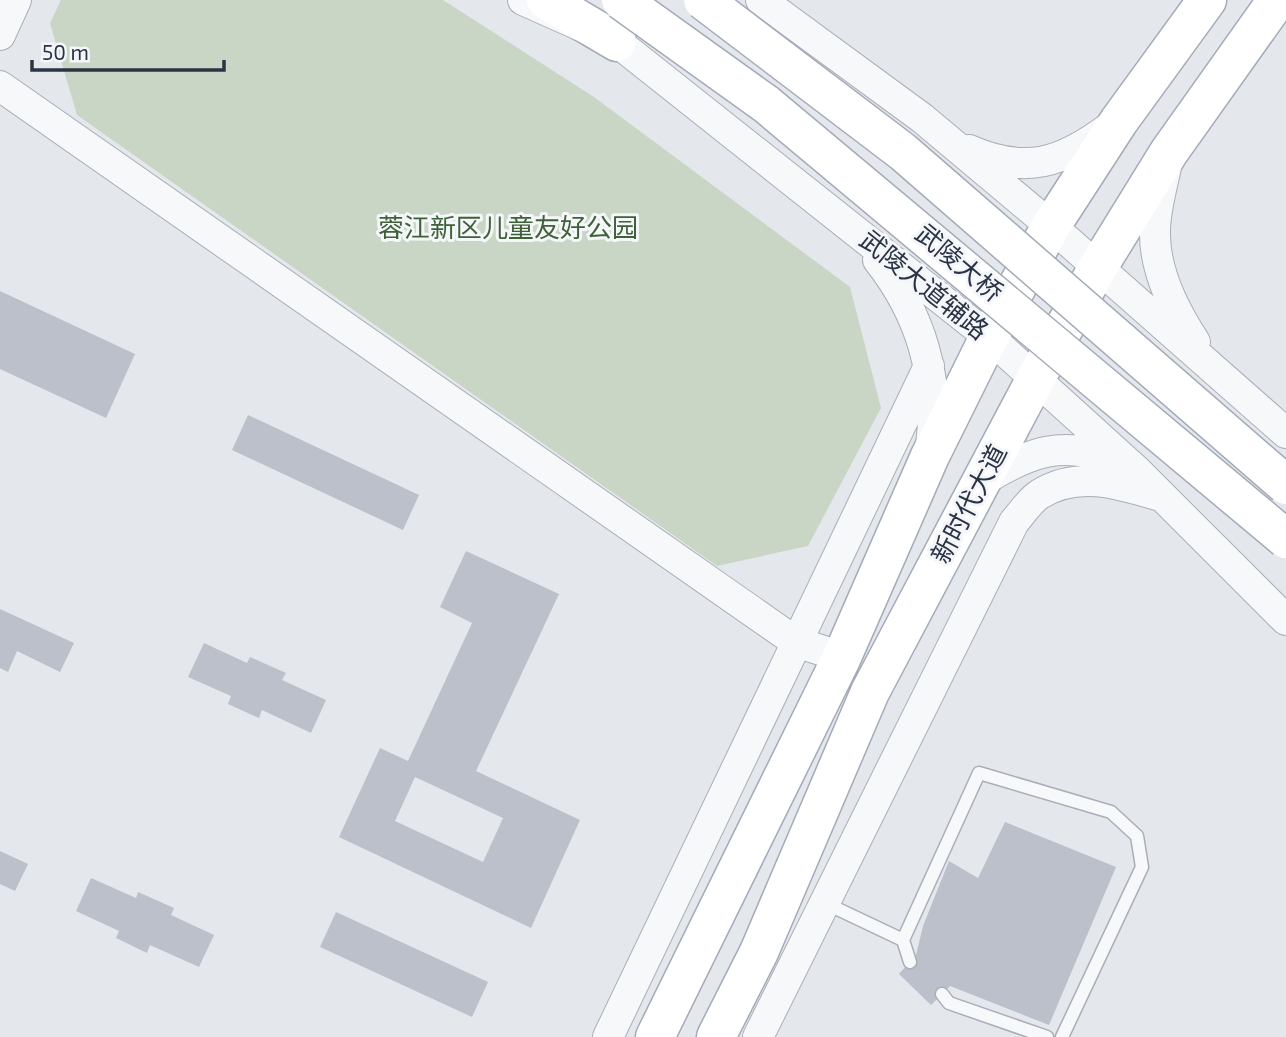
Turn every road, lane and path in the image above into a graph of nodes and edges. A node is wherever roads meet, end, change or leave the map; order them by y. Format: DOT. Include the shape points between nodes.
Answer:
graph roads {
  1 [pos="16,0"];
  2 [pos="523,0"];
  3 [pos="546,0"];
  4 [pos="621,0"];
  5 [pos="703,0"];
  6 [pos="761,0"];
  7 [pos="1277,0"];
  8 [pos="1206,1"];
  9 [pos="0,35"];
  10 [pos="617,42"];
  11 [pos="0,86"];
  12 [pos="1119,121"];
  13 [pos="948,141"];
  14 [pos="1169,152"];
  15 [pos="840,218"];
  16 [pos="1051,226"];
  17 [pos="1098,267"];
  18 [pos="989,337"];
  19 [pos="929,366"];
  20 [pos="1217,374"];
  21 [pos="1036,378"];
  22 [pos="1286,433"];
  23 [pos="930,456"];
  24 [pos="1136,470"];
  25 [pos="980,482"];
  26 [pos="1286,485"];
  27 [pos="1163,497"];
  28 [pos="1286,539"];
  29 [pos="1286,620"];
  30 [pos="796,642"];
  31 [pos="842,657"];
  32 [pos="825,903"];
  33 [pos="903,940"];
  34 [pos="759,952"];
  35 [pos="910,962"];
  36 [pos="942,994"];
  37 [pos="608,1037"];
  38 [pos="655,1037"];
  39 [pos="716,1037"];
  40 [pos="752,1037"];
  41 [pos="758,1037"];
  42 [pos="1047,1037"];
  43 [pos="1062,1037"];
  1 -- 9 [label="street"];
  2 -- 10 [label="street, 武陵大道辅路"];
  3 -- 10 [label="main road"];
  4 -- 28 [label="main road, 武陵大桥, bridge" via="766,104"];
  5 -- 26 [label="main road, 武陵大桥, bridge" via="903,152"];
  6 -- 13 [label="street"];
  7 -- 14 [label="main road, 新时代大道"];
  8 -- 12 [label="main road, 新时代大道"];
  10 -- 15 [label="street, 武陵大道辅路"];
  11 -- 30 [label="street"];
  12 -- 13 [label="street" via="1060,159 1023,166 988,159"];
  12 -- 16 [label="main road, 新时代大道"];
  13 -- 16 [label="street"];
  14 -- 17 [label="main road, 新时代大道"];
  14 -- 20 [label="street" via="1155,232 1164,282 1182,322"];
  15 -- 18 [label="street, 武陵大道辅路"];
  15 -- 19 [label="street" via="898,288 917,321"];
  16 -- 17 [label="street"];
  16 -- 18 [label="main road, 新时代大道"];
  17 -- 20 [label="street"];
  17 -- 21 [label="main road, 新时代大道"];
  18 -- 21 [label="street, 武陵大道辅路"];
  18 -- 23 [label="main road, 新时代大道"];
  19 -- 23 [label="street" via="935,413"];
  19 -- 30 [label="street"];
  20 -- 22 [label="street"];
  21 -- 24 [label="street, 武陵大道辅路"];
  21 -- 25 [label="main road, 新时代大道"];
  23 -- 31 [label="main road, 新时代大道"];
  24 -- 25 [label="street" via="1092,450 1051,450 1016,459"];
  24 -- 27 [label="street, 武陵大道辅路"];
  25 -- 34 [label="main road, 新时代大道" via="870,692"];
  27 -- 29 [label="street, 武陵大道辅路"];
  27 -- 32 [label="street" via="1115,483 1077,479 1038,494 1014,522"];
  30 -- 31 [label="street"];
  30 -- 37 [label="street"];
  31 -- 38 [label="main road, 新时代大道"];
  32 -- 33 [label="lane"];
  32 -- 41 [label="street"];
  33 -- 35 [label="lane"];
  33 -- 43 [label="lane" via="979,773 1111,812 1137,836 1142,867"];
  34 -- 39 [label="main road, 新时代大道"];
  34 -- 40 [label="street"];
  36 -- 42 [label="lane" via="949,1003"];
}
